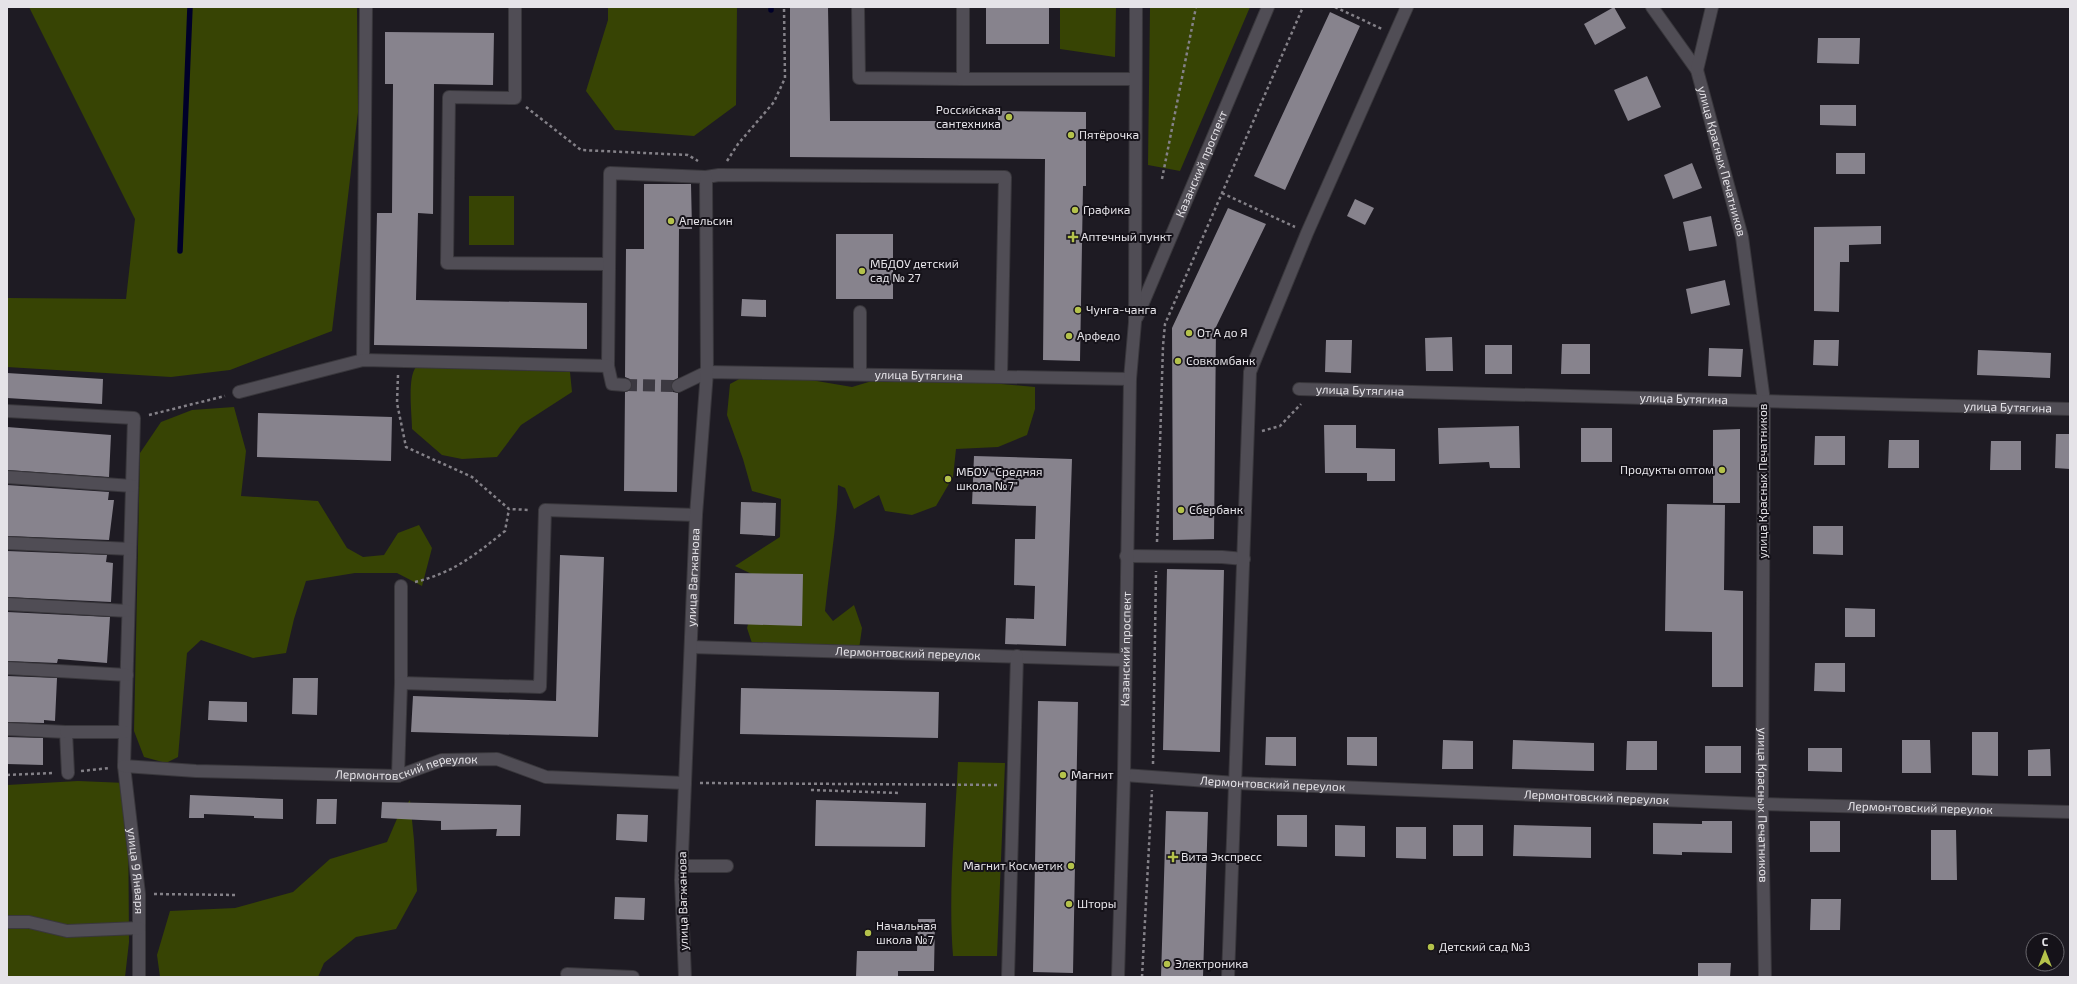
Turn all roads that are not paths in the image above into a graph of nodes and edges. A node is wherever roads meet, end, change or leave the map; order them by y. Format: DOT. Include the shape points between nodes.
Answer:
graph roads {
  1 [pos="366,7"];
  2 [pos="516,7"];
  3 [pos="858,7"];
  4 [pos="964,7"];
  5 [pos="1136,7"];
  6 [pos="1268,7"];
  7 [pos="1407,7"];
  8 [pos="1652,7"];
  9 [pos="1712,7"];
  10 [pos="1697,70"];
  11 [pos="963,79"];
  12 [pos="1136,79"];
  13 [pos="706,177"];
  14 [pos="609,264"];
  15 [pos="860,312"];
  16 [pos="1135,322"];
  17 [pos="363,360"];
  18 [pos="608,366"];
  19 [pos="707,372"];
  20 [pos="860,374"];
  21 [pos="1001,376"];
  22 [pos="1130,379"];
  23 [pos="625,385"];
  24 [pos="678,386"];
  25 [pos="1299,389"];
  26 [pos="239,392"];
  27 [pos="1764,401"];
  28 [pos="2070,409"];
  29 [pos="7,411"];
  30 [pos="7,477"];
  31 [pos="132,486"];
  32 [pos="696,515"];
  33 [pos="7,543"];
  34 [pos="130,549"];
  35 [pos="1126,556"];
  36 [pos="1244,559"];
  37 [pos="401,586"];
  38 [pos="7,604"];
  39 [pos="128,611"];
  40 [pos="691,647"];
  41 [pos="1017,656"];
  42 [pos="1125,660"];
  43 [pos="7,668"];
  44 [pos="127,676"];
  45 [pos="401,683"];
  46 [pos="7,729"];
  47 [pos="66,732"];
  48 [pos="125,732"];
  49 [pos="124,766"];
  50 [pos="68,773"];
  51 [pos="1124,775"];
  52 [pos="398,776"];
  53 [pos="685,783"];
  54 [pos="1236,783"];
  55 [pos="1762,804"];
  56 [pos="2070,812"];
  57 [pos="682,866"];
  58 [pos="727,866"];
  59 [pos="7,922"];
  60 [pos="139,928"];
  61 [pos="567,974"];
  62 [pos="139,977"];
  63 [pos="633,977"];
  64 [pos="685,977"];
  65 [pos="1008,977"];
  66 [pos="1118,977"];
  67 [pos="1228,977"];
  68 [pos="1765,977"];
  1 -- 17 [label="street"];
  2 -- 14 [label="street" via="515,98 449,97 448,263"];
  3 -- 11 [label="street" via="859,78"];
  4 -- 11 [label="street"];
  5 -- 12 [label="street, Казанский проспект"];
  6 -- 16 [label="street, Казанский проспект"];
  7 -- 36 [label="street" via="1307,233 1250,372"];
  8 -- 10 [label="street, улица Красных Печатников"];
  9 -- 10 [label="street"];
  10 -- 27 [label="street, улица Красных Печатников" via="1742,237"];
  11 -- 12 [label="street"];
  12 -- 16 [label="street, Казанский проспект"];
  13 -- 14 [label="street" via="610,173"];
  13 -- 19 [label="street, улица Вагжанова"];
  13 -- 21 [label="street" via="1005,177"];
  14 -- 18 [label="street"];
  15 -- 20 [label="street"];
  16 -- 22 [label="street, Казанский проспект"];
  17 -- 18 [label="street"];
  17 -- 26 [label="street"];
  18 -- 23 [label="street" via="612,384"];
  19 -- 20 [label="street, улица Бутягина"];
  19 -- 24 [label="street"];
  19 -- 32 [label="street, улица Вагжанова"];
  20 -- 21 [label="street, улица Бутягина"];
  21 -- 22 [label="street, улица Бутягина"];
  22 -- 35 [label="street, Казанский проспект"];
  25 -- 27 [label="street, улица Бутягина"];
  27 -- 28 [label="street, улица Бутягина"];
  27 -- 55 [label="street, улица Красных Печатников"];
  29 -- 31 [label="street, улица 9 Января" via="134,418"];
  30 -- 31 [label="street"];
  31 -- 34 [label="street, улица 9 Января"];
  32 -- 40 [label="street, улица Вагжанова"];
  32 -- 45 [label="street" via="545,510 540,687"];
  33 -- 34 [label="street"];
  34 -- 39 [label="street, улица 9 Января"];
  35 -- 36 [label="street"];
  35 -- 42 [label="street, Казанский проспект"];
  36 -- 54 [label="street"];
  37 -- 45 [label="street"];
  38 -- 39 [label="street"];
  39 -- 44 [label="street, улица 9 Января"];
  40 -- 41 [label="street, Лермонтовский переулок"];
  40 -- 53 [label="street, улица Вагжанова"];
  41 -- 42 [label="street, Лермонтовский переулок"];
  41 -- 65 [label="street"];
  42 -- 51 [label="street, Казанский проспект"];
  43 -- 44 [label="street"];
  44 -- 48 [label="street, улица 9 Января"];
  45 -- 52 [label="street"];
  46 -- 47 [label="street"];
  47 -- 48 [label="street"];
  47 -- 50 [label="street"];
  48 -- 49 [label="street, улица 9 Января"];
  49 -- 52 [label="street, Лермонтовский переулок" via="196,771"];
  49 -- 60 [label="street, улица 9 Января" via="139,894"];
  51 -- 54 [label="street, Лермонтовский переулок"];
  51 -- 66 [label="street, Казанский проспект"];
  52 -- 53 [label="street, Лермонтовский переулок" via="442,760 497,759 546,777"];
  53 -- 57 [label="street, улица Вагжанова"];
  54 -- 55 [label="street, Лермонтовский переулок"];
  54 -- 67 [label="street"];
  55 -- 56 [label="street, Лермонтовский переулок"];
  55 -- 68 [label="street, улица Красных Печатников"];
  57 -- 58 [label="street"];
  57 -- 64 [label="street, улица Вагжанова"];
  59 -- 60 [label="street" via="30,922 67,931"];
  60 -- 62 [label="street, улица 9 Января"];
  61 -- 63 [label="street"];
}
